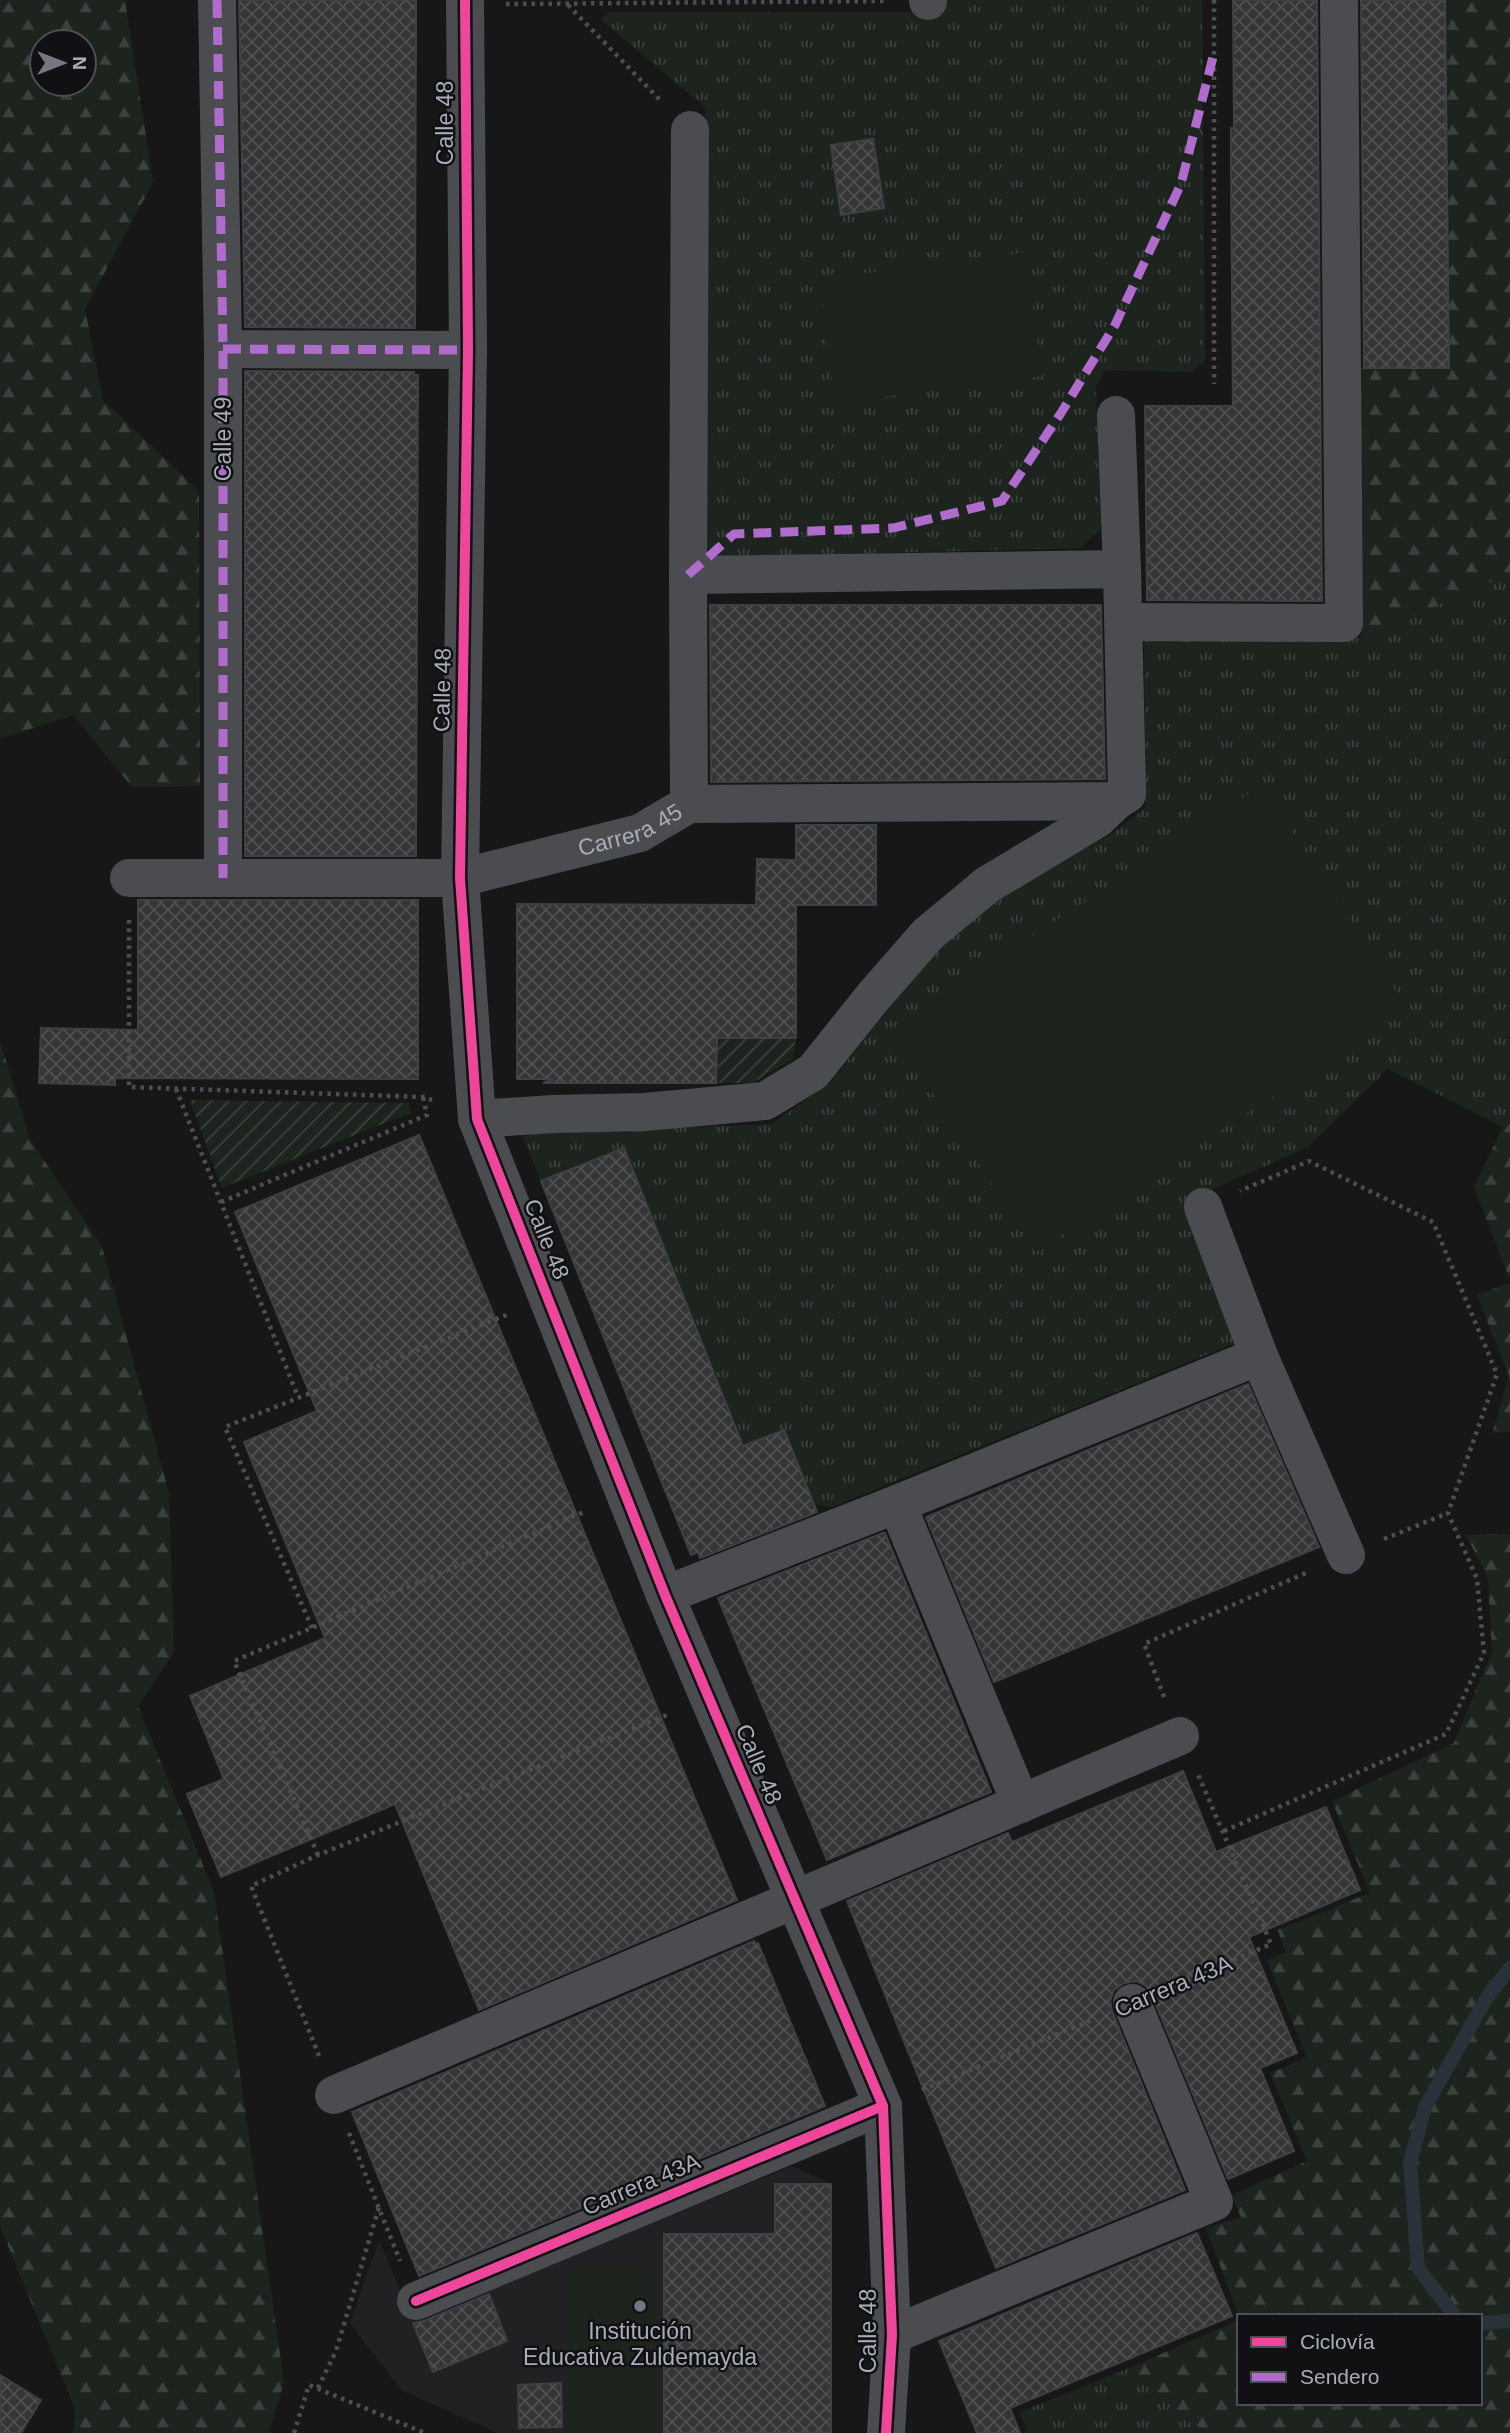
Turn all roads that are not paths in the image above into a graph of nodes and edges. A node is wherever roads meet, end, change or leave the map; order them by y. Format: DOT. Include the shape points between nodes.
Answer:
graph roads {
  1 [pos="217,0"];
  2 [pos="1339,0"];
  3 [pos="465,2"];
  4 [pos="690,130"];
  5 [pos="223,349"];
  6 [pos="468,350"];
  7 [pos="1116,415"];
  8 [pos="1122,569"];
  9 [pos="688,575"];
  10 [pos="1124,622"];
  11 [pos="1122,798"];
  12 [pos="689,804"];
  13 [pos="129,878"];
  14 [pos="223,878"];
  15 [pos="460,878"];
  16 [pos="477,1119"];
  17 [pos="1203,1207"];
  18 [pos="1259,1356"];
  19 [pos="897,1504"];
  20 [pos="1346,1555"];
  21 [pos="665,1595"];
  22 [pos="1180,1736"];
  23 [pos="1021,1804"];
  24 [pos="794,1900"];
  25 [pos="1132,2003"];
  26 [pos="334,2095"];
  27 [pos="883,2106"];
  28 [pos="416,2301"];
  29 [pos="892,2335"];
  30 [pos="886,2433"];
  1 -- 5 [label="street, Calle 49"];
  2 -- 10 [label="street" via="1344,623"];
  3 -- 6 [label="street, Calle 48"];
  4 -- 9 [label="street"];
  5 -- 6 [label="street"];
  5 -- 14 [label="street, Calle 49"];
  6 -- 15 [label="street, Calle 48"];
  7 -- 8 [label="street"];
  8 -- 9 [label="street"];
  8 -- 10 [label="street"];
  9 -- 12 [label="street"];
  10 -- 11 [label="street"];
  11 -- 12 [label="street, Carrera 45"];
  11 -- 16 [label="street" via="987,885 928,934 814,1072 765,1101"];
  12 -- 15 [label="street, Carrera 45" via="640,834"];
  13 -- 14 [label="street, Carrera 45"];
  14 -- 15 [label="street, Carrera 45"];
  15 -- 16 [label="street, Calle 48"];
  16 -- 21 [label="street, Calle 48"];
  17 -- 18 [label="street"];
  18 -- 19 [label="street"];
  18 -- 20 [label="street"];
  19 -- 21 [label="street"];
  19 -- 23 [label="street"];
  21 -- 24 [label="street, Calle 48"];
  22 -- 23 [label="street"];
  23 -- 24 [label="street"];
  24 -- 26 [label="street"];
  24 -- 27 [label="street, Calle 48"];
  25 -- 29 [label="street" via="1214,2202"];
  27 -- 28 [label="street, Carrera 43A"];
  27 -- 29 [label="street, Calle 48"];
  29 -- 30 [label="street, Calle 48"];
}
